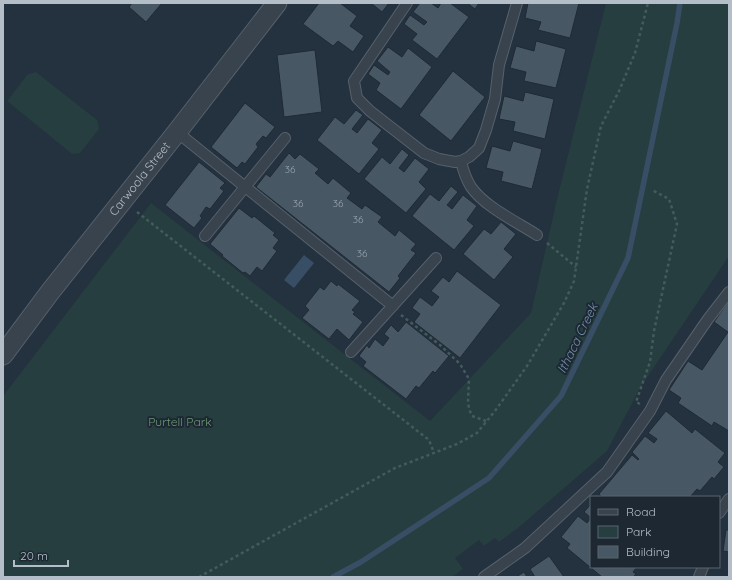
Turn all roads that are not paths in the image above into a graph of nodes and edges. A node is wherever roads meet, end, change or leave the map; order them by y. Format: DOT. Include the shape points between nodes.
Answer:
graph roads {
  1 [pos="277,3"];
  2 [pos="407,3"];
  3 [pos="517,3"];
  4 [pos="177,132"];
  5 [pos="285,138"];
  6 [pos="461,161"];
  7 [pos="245,187"];
  8 [pos="537,235"];
  9 [pos="204,236"];
  10 [pos="436,258"];
  11 [pos="729,292"];
  12 [pos="392,307"];
  13 [pos="351,352"];
  14 [pos="3,355"];
  15 [pos="729,499"];
  16 [pos="720,512"];
  17 [pos="484,577"];
  1 -- 4 [label="street, Carwoola Street"];
  2 -- 6 [label="lane" via="354,81 357,98 424,153 455,162"];
  3 -- 6 [label="lane" via="499,65 495,99 486,130 479,148"];
  4 -- 7 [label="lane"];
  4 -- 14 [label="street, Carwoola Street"];
  5 -- 7 [label="lane"];
  6 -- 8 [label="lane" via="471,187 483,200"];
  7 -- 9 [label="lane"];
  7 -- 12 [label="lane"];
  10 -- 12 [label="lane"];
  11 -- 17 [label="lane" via="666,380 650,411 607,472 524,548"];
  12 -- 13 [label="lane"];
  15 -- 16 [label="lane"];
}
